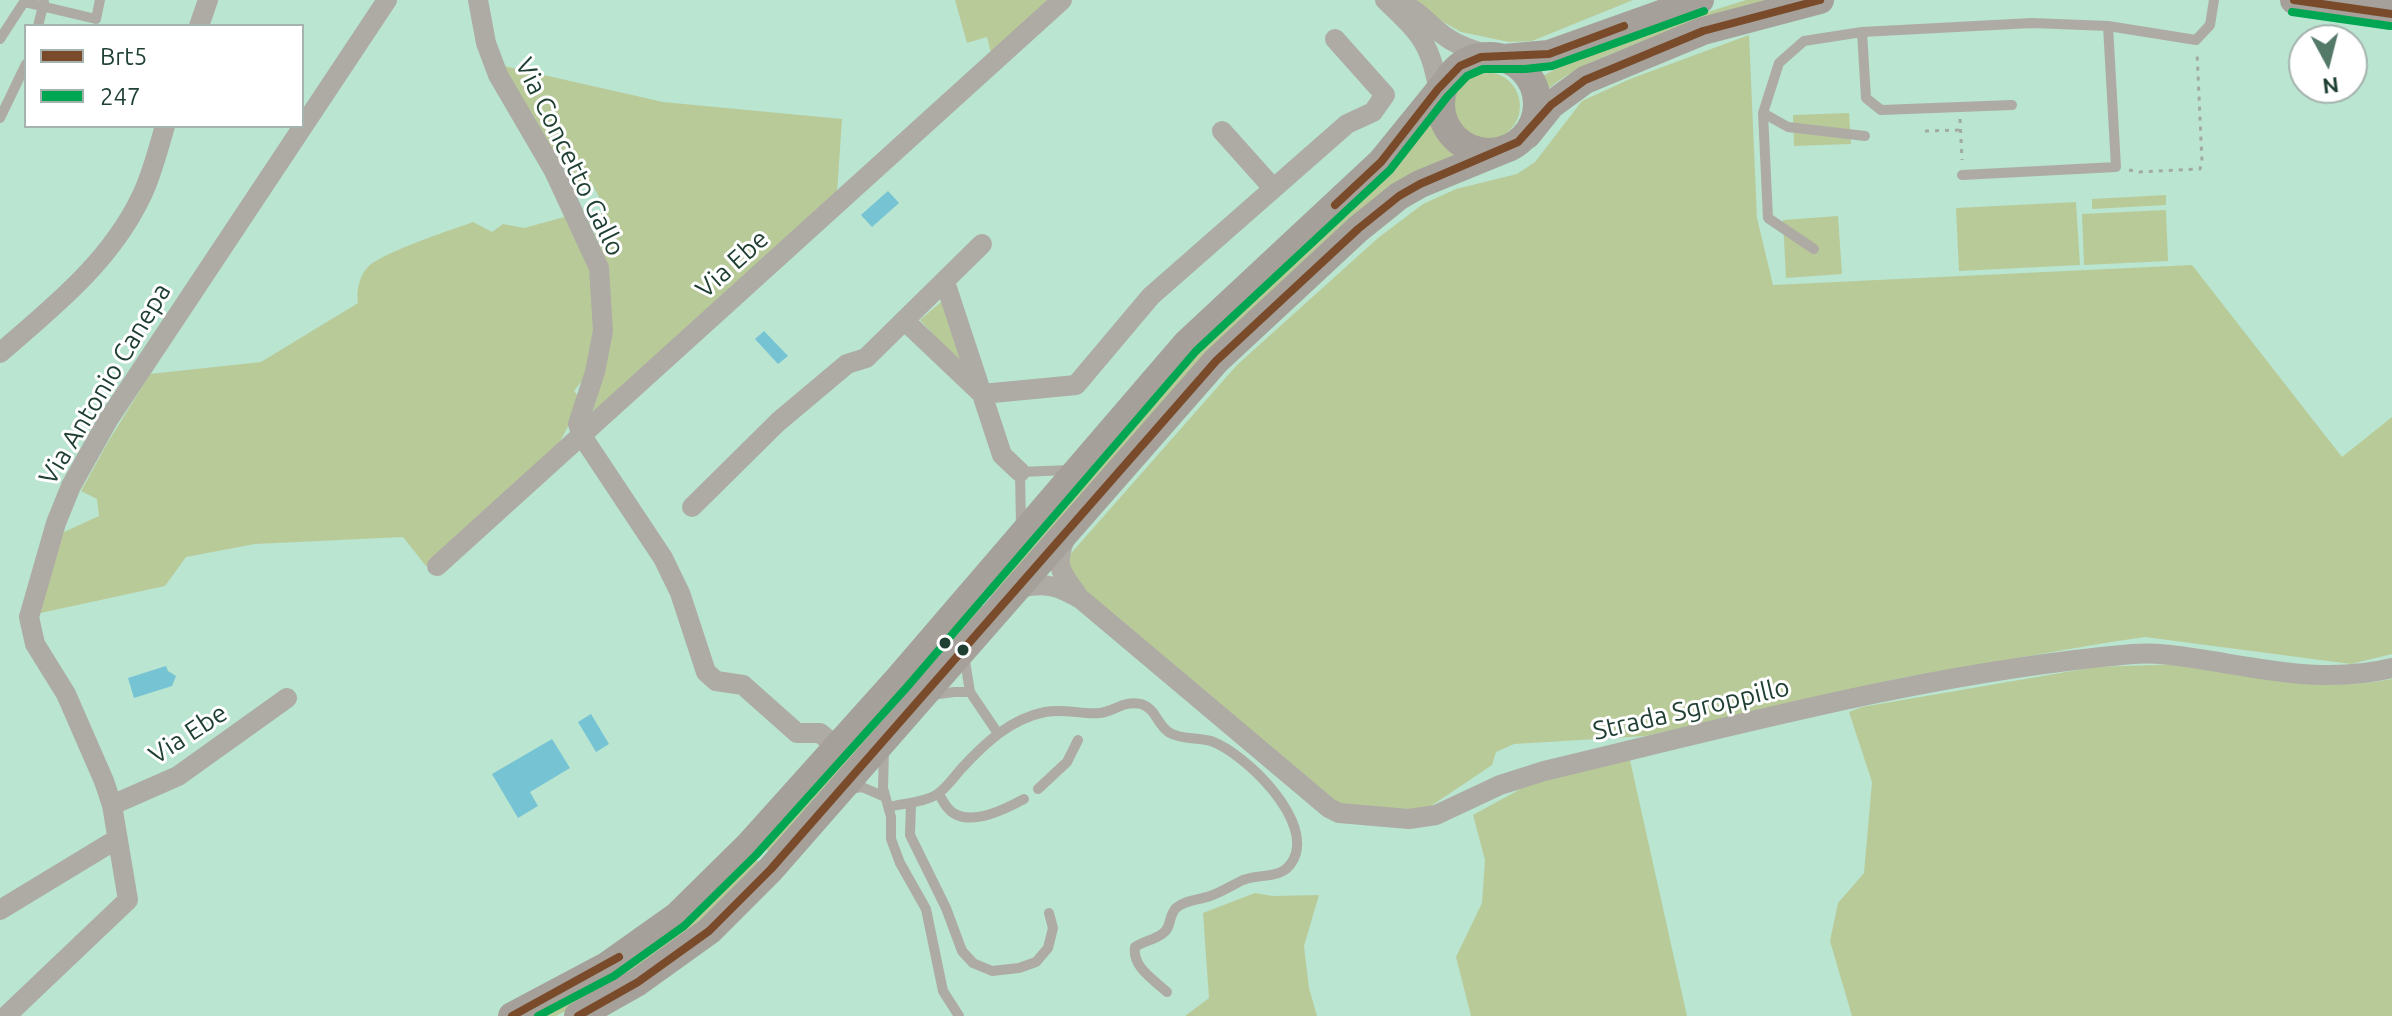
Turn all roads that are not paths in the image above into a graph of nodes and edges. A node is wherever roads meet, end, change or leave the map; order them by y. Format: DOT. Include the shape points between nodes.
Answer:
graph roads {
  1 [pos="44,0"];
  2 [pos="100,0"];
  3 [pos="208,0"];
  4 [pos="387,0"];
  5 [pos="478,0"];
  6 [pos="1062,0"];
  7 [pos="1387,0"];
  8 [pos="1700,0"];
  9 [pos="1820,0"];
  10 [pos="2214,0"];
  11 [pos="2294,0"];
  12 [pos="2392,14"];
  13 [pos="39,21"];
  14 [pos="200,24"];
  15 [pos="2108,26"];
  16 [pos="1862,32"];
  17 [pos="0,39"];
  18 [pos="1335,39"];
  19 [pos="1498,57"];
  20 [pos="24,68"];
  21 [pos="1443,91"];
  22 [pos="2012,105"];
  23 [pos="1763,113"];
  24 [pos="0,118"];
  25 [pos="304,125"];
  26 [pos="164,128"];
  27 [pos="302,128"];
  28 [pos="1222,131"];
  29 [pos="1865,136"];
  30 [pos="1517,141"];
  31 [pos="1962,175"];
  32 [pos="1273,188"];
  33 [pos="982,244"];
  34 [pos="1814,249"];
  35 [pos="945,282"];
  36 [pos="905,321"];
  37 [pos="0,353"];
  38 [pos="982,394"];
  39 [pos="582,436"];
  40 [pos="1079,469"];
  41 [pos="1020,472"];
  42 [pos="692,507"];
  43 [pos="1069,529"];
  44 [pos="1021,536"];
  45 [pos="437,566"];
  46 [pos="1017,589"];
  47 [pos="1082,600"];
  48 [pos="964,650"];
  49 [pos="2392,668"];
  50 [pos="970,692"];
  51 [pos="287,698"];
  52 [pos="922,698"];
  53 [pos="997,732"];
  54 [pos="885,740"];
  55 [pos="1078,740"];
  56 [pos="837,747"];
  57 [pos="1038,789"];
  58 [pos="840,791"];
  59 [pos="939,794"];
  60 [pos="1024,799"];
  61 [pos="887,802"];
  62 [pos="911,803"];
  63 [pos="112,805"];
  64 [pos="117,839"];
  65 [pos="0,910"];
  66 [pos="1049,913"];
  67 [pos="1167,992"];
  68 [pos="6,1016"];
  69 [pos="512,1016"];
  70 [pos="578,1016"];
  71 [pos="959,1016"];
  1 -- 13 [label="lane"];
  2 -- 17 [label="lane" via="96,19 24,2"];
  3 -- 14 [label="street"];
  4 -- 25 [label="street, Via Antonio Canepa"];
  5 -- 39 [label="street, Via Concetto Gallo" via="498,75 554,171 599,268 603,331 578,424"];
  6 -- 39 [label="street, Via Ebe"];
  7 -- 19 [label="street" via="1415,9 1447,38"];
  7 -- 21 [label="street" via="1418,31"];
  8 -- 19 [label="main road" via="1559,51"];
  9 -- 30 [label="main road" via="1703,31 1585,80 1551,105"];
  10 -- 15 [label="lane" via="2210,25 2196,40"];
  11 -- 12 [label="main road"];
  15 -- 16 [label="lane" via="2032,23"];
  15 -- 31 [label="lane" via="2116,167"];
  16 -- 22 [label="lane" via="1866,98 1881,110"];
  16 -- 23 [label="lane" via="1804,41 1779,63"];
  18 -- 32 [label="street" via="1385,95 1373,112 1347,124"];
  19 -- 21 [label="main road" via="1470,60"];
  19 -- 30 [label="main road" via="1526,73 1537,97 1534,123"];
  20 -- 24 [label="lane"];
  21 -- 30 [label="main road" via="1450,132 1470,148 1483,152"];
  21 -- 40 [label="main road" via="1381,162 1187,343"];
  23 -- 29 [label="lane" via="1788,127"];
  23 -- 34 [label="lane" via="1768,218"];
  26 -- 37 [label="street" via="141,198 108,248 59,303"];
  27 -- 63 [label="street, Via Antonio Canepa" via="124,395 71,486 33,598 29,617 35,644 66,694"];
  28 -- 32 [label="street"];
  30 -- 43 [label="main road" via="1420,184 1358,229 1216,361"];
  32 -- 38 [label="street" via="1151,296 1076,385"];
  33 -- 35 [label="street"];
  35 -- 36 [label="street"];
  35 -- 38 [label="street"];
  36 -- 38 [label="street"];
  36 -- 42 [label="street" via="866,358 847,364 778,422"];
  38 -- 41 [label="street" via="1002,455"];
  39 -- 45 [label="street, Via Ebe"];
  39 -- 56 [label="street" via="663,558 706,672 716,681 743,685 797,733 820,733"];
  40 -- 41 [label="lane"];
  40 -- 44 [label="main road"];
  41 -- 44 [label="lane"];
  43 -- 46 [label="main road"];
  43 -- 47 [label="street" via="1058,561"];
  44 -- 56 [label="main road"];
  46 -- 47 [label="street" via="1051,584"];
  46 -- 48 [label="main road"];
  47 -- 49 [label="street, Strada Sgroppillo" via="1329,808 1409,819 1436,815 1544,771 1815,707 2097,657 2172,655 2328,677"];
  48 -- 50 [label="lane"];
  48 -- 52 [label="main road"];
  50 -- 52 [label="lane"];
  50 -- 53 [label="lane"];
  51 -- 63 [label="street, Via Ebe" via="178,776"];
  52 -- 54 [label="main road"];
  53 -- 59 [label="lane"];
  53 -- 67 [label="lane" via="1044,712 1101,713 1127,703 1142,704 1167,732 1209,740 1231,751 1285,805 1298,842 1285,870 1250,877 1178,906 1162,934 1135,947 1138,965"];
  54 -- 58 [label="main road"];
  54 -- 61 [label="lane"];
  55 -- 57 [label="lane" via="1067,762"];
  56 -- 69 [label="main road" via="677,916 608,965"];
  58 -- 61 [label="lane" via="862,787"];
  58 -- 70 [label="main road" via="709,931 638,982"];
  59 -- 60 [label="lane" via="956,815 969,818"];
  59 -- 62 [label="lane"];
  61 -- 62 [label="lane"];
  61 -- 71 [label="lane" via="891,839 926,909 943,991"];
  62 -- 66 [label="lane" via="910,835 962,951 973,963 992,971 1036,962 1048,948 1053,928"];
  63 -- 64 [label="street, Via Antonio Canepa"];
  64 -- 65 [label="street"];
  64 -- 68 [label="street, Via Antonio Canepa" via="128,900"];
}
